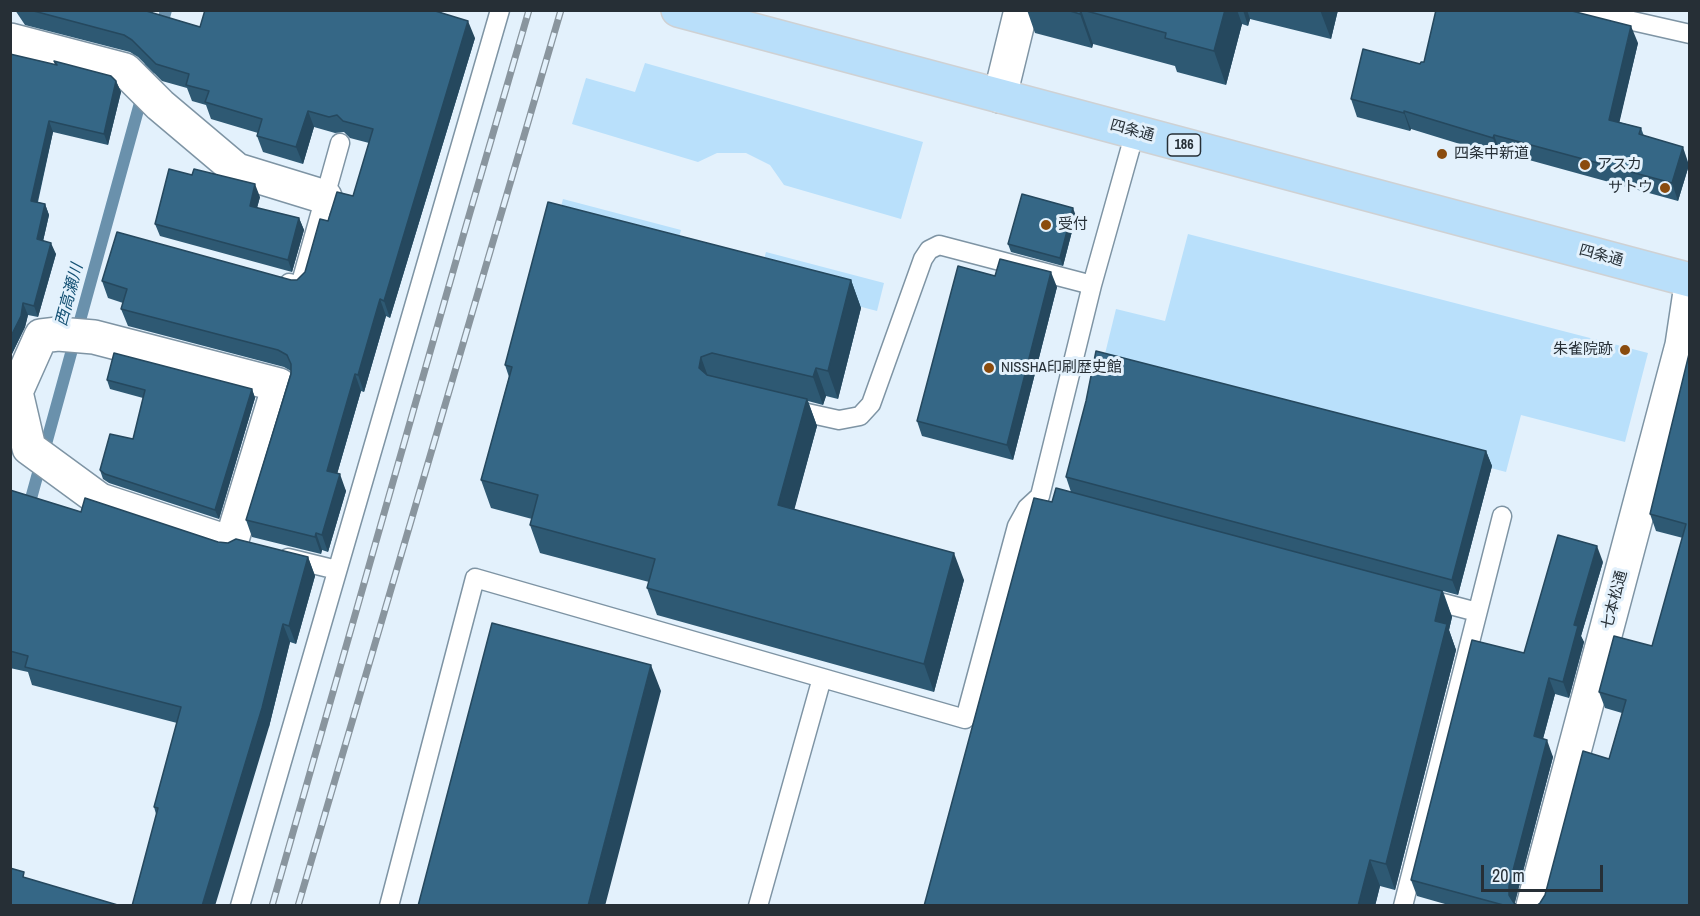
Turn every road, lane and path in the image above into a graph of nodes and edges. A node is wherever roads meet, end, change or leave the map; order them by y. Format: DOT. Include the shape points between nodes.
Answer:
graph roads {
  1 [pos="500,10"];
  2 [pos="678,10"];
  3 [pos="1021,10"];
  4 [pos="1584,10"];
  5 [pos="1689,34"];
  6 [pos="10,40"];
  7 [pos="1000,96"];
  8 [pos="1135,132"];
  9 [pos="340,143"];
  10 [pos="325,197"];
  11 [pos="267,277"];
  12 [pos="1689,280"];
  13 [pos="1092,285"];
  14 [pos="1689,292"];
  15 [pos="13,392"];
  16 [pos="774,405"];
  17 [pos="1040,496"];
  18 [pos="1059,501"];
  19 [pos="1502,516"];
  20 [pos="266,552"];
  21 [pos="337,570"];
  22 [pos="1409,594"];
  23 [pos="1477,612"];
  24 [pos="822,678"];
  25 [pos="240,906"];
  26 [pos="389,906"];
  27 [pos="758,906"];
  28 [pos="1403,906"];
  29 [pos="1533,906"];
  1 -- 21 [label="lane"];
  2 -- 7 [label="main road, 四条通 / 186"];
  3 -- 7 [label="street"];
  4 -- 5 [label="lane"];
  6 -- 10 [label="street" via="124,70 237,170"];
  7 -- 8 [label="main road, 四条通 / 186"];
  8 -- 12 [label="main road, 四条通 / 186"];
  8 -- 13 [label="lane"];
  9 -- 10 [label="lane"];
  10 -- 11 [label="lane" via="300,286"];
  13 -- 16 [label="lane" via="939,245 923,258 871,404 861,416 839,420"];
  13 -- 17 [label="lane"];
  14 -- 29 [label="street, 七本松通" via="1682,345"];
  15 -- 15 [label="street" via="29,448 100,500 237,544 279,385 94,337 58,334 41,336"];
  17 -- 18 [label="lane"];
  17 -- 24 [label="lane" via="1027,508 1017,526 965,719"];
  19 -- 23 [label="lane"];
  20 -- 21 [label="lane"];
  21 -- 25 [label="lane"];
  22 -- 23 [label="lane"];
  23 -- 28 [label="lane"];
  24 -- 26 [label="lane" via="475,578"];
  24 -- 27 [label="lane"];
}
